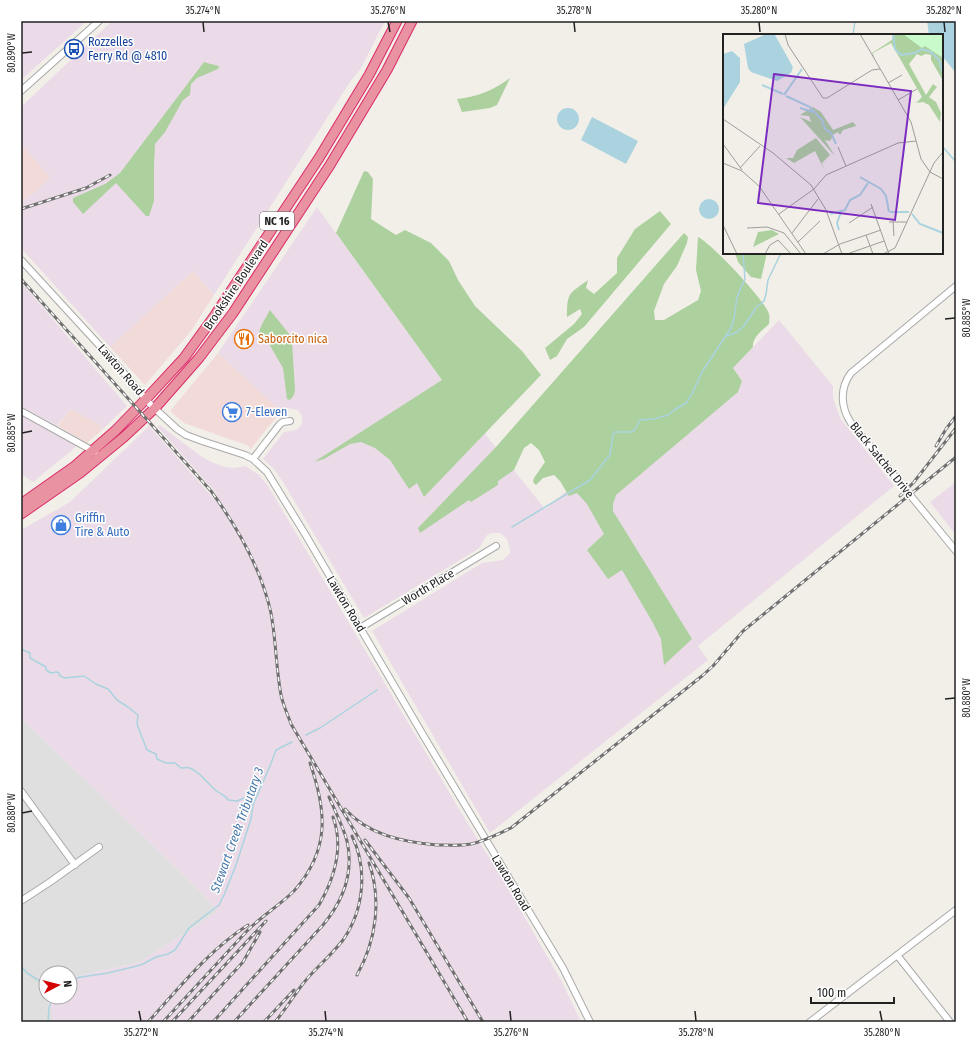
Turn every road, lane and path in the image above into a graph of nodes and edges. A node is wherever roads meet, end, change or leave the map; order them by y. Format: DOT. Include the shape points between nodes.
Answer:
graph roads {
  1 [pos="99,21"];
  2 [pos="398,21"];
  3 [pos="412,21"];
  4 [pos="376,63"];
  5 [pos="388,70"];
  6 [pos="21,91"];
  7 [pos="21,260"];
  8 [pos="956,286"];
  9 [pos="146,399"];
  10 [pos="155,408"];
  11 [pos="21,411"];
  12 [pos="290,421"];
  13 [pos="93,451"];
  14 [pos="102,456"];
  15 [pos="253,459"];
  16 [pos="21,504"];
  17 [pos="21,514"];
  18 [pos="496,546"];
  19 [pos="956,551"];
  20 [pos="360,628"];
  21 [pos="21,791"];
  22 [pos="99,847"];
  23 [pos="74,864"];
  24 [pos="21,901"];
  25 [pos="956,910"];
  26 [pos="897,955"];
  27 [pos="590,1022"];
  28 [pos="810,1022"];
  29 [pos="950,1022"];
  1 -- 6 [label="street"];
  2 -- 4 [label="highway, Brookshire Boulevard / NC 16"];
  3 -- 5 [label="highway, Brookshire Boulevard / NC 16"];
  4 -- 5 [label="highway"];
  4 -- 9 [label="highway, Brookshire Boulevard / NC 16" via="319,158 213,318 184,358"];
  5 -- 10 [label="highway, Brookshire Boulevard / NC 16" via="330,165 233,313 199,358"];
  7 -- 9 [label="street, Lawton Road"];
  8 -- 19 [label="street, Black Satchel Drive" via="851,374 844,387 843,404 851,423"];
  9 -- 10 [label="street, Lawton Road"];
  9 -- 13 [label="highway, Brookshire Boulevard / NC 16"];
  10 -- 14 [label="highway, Brookshire Boulevard / NC 16"];
  10 -- 15 [label="street, Lawton Road" via="186,435"];
  11 -- 13 [label="street"];
  12 -- 15 [label="street" via="280,424"];
  13 -- 14 [label="street"];
  13 -- 16 [label="highway, Brookshire Boulevard / NC 16"];
  14 -- 17 [label="highway, Brookshire Boulevard / NC 16"];
  15 -- 20 [label="street, Lawton Road" via="274,482"];
  18 -- 20 [label="street, Worth Place"];
  20 -- 27 [label="street, Lawton Road" via="564,968"];
  21 -- 23 [label="street"];
  22 -- 23 [label="street"];
  23 -- 24 [label="street"];
  25 -- 26 [label="street"];
  26 -- 28 [label="street"];
  26 -- 29 [label="street"];
}
